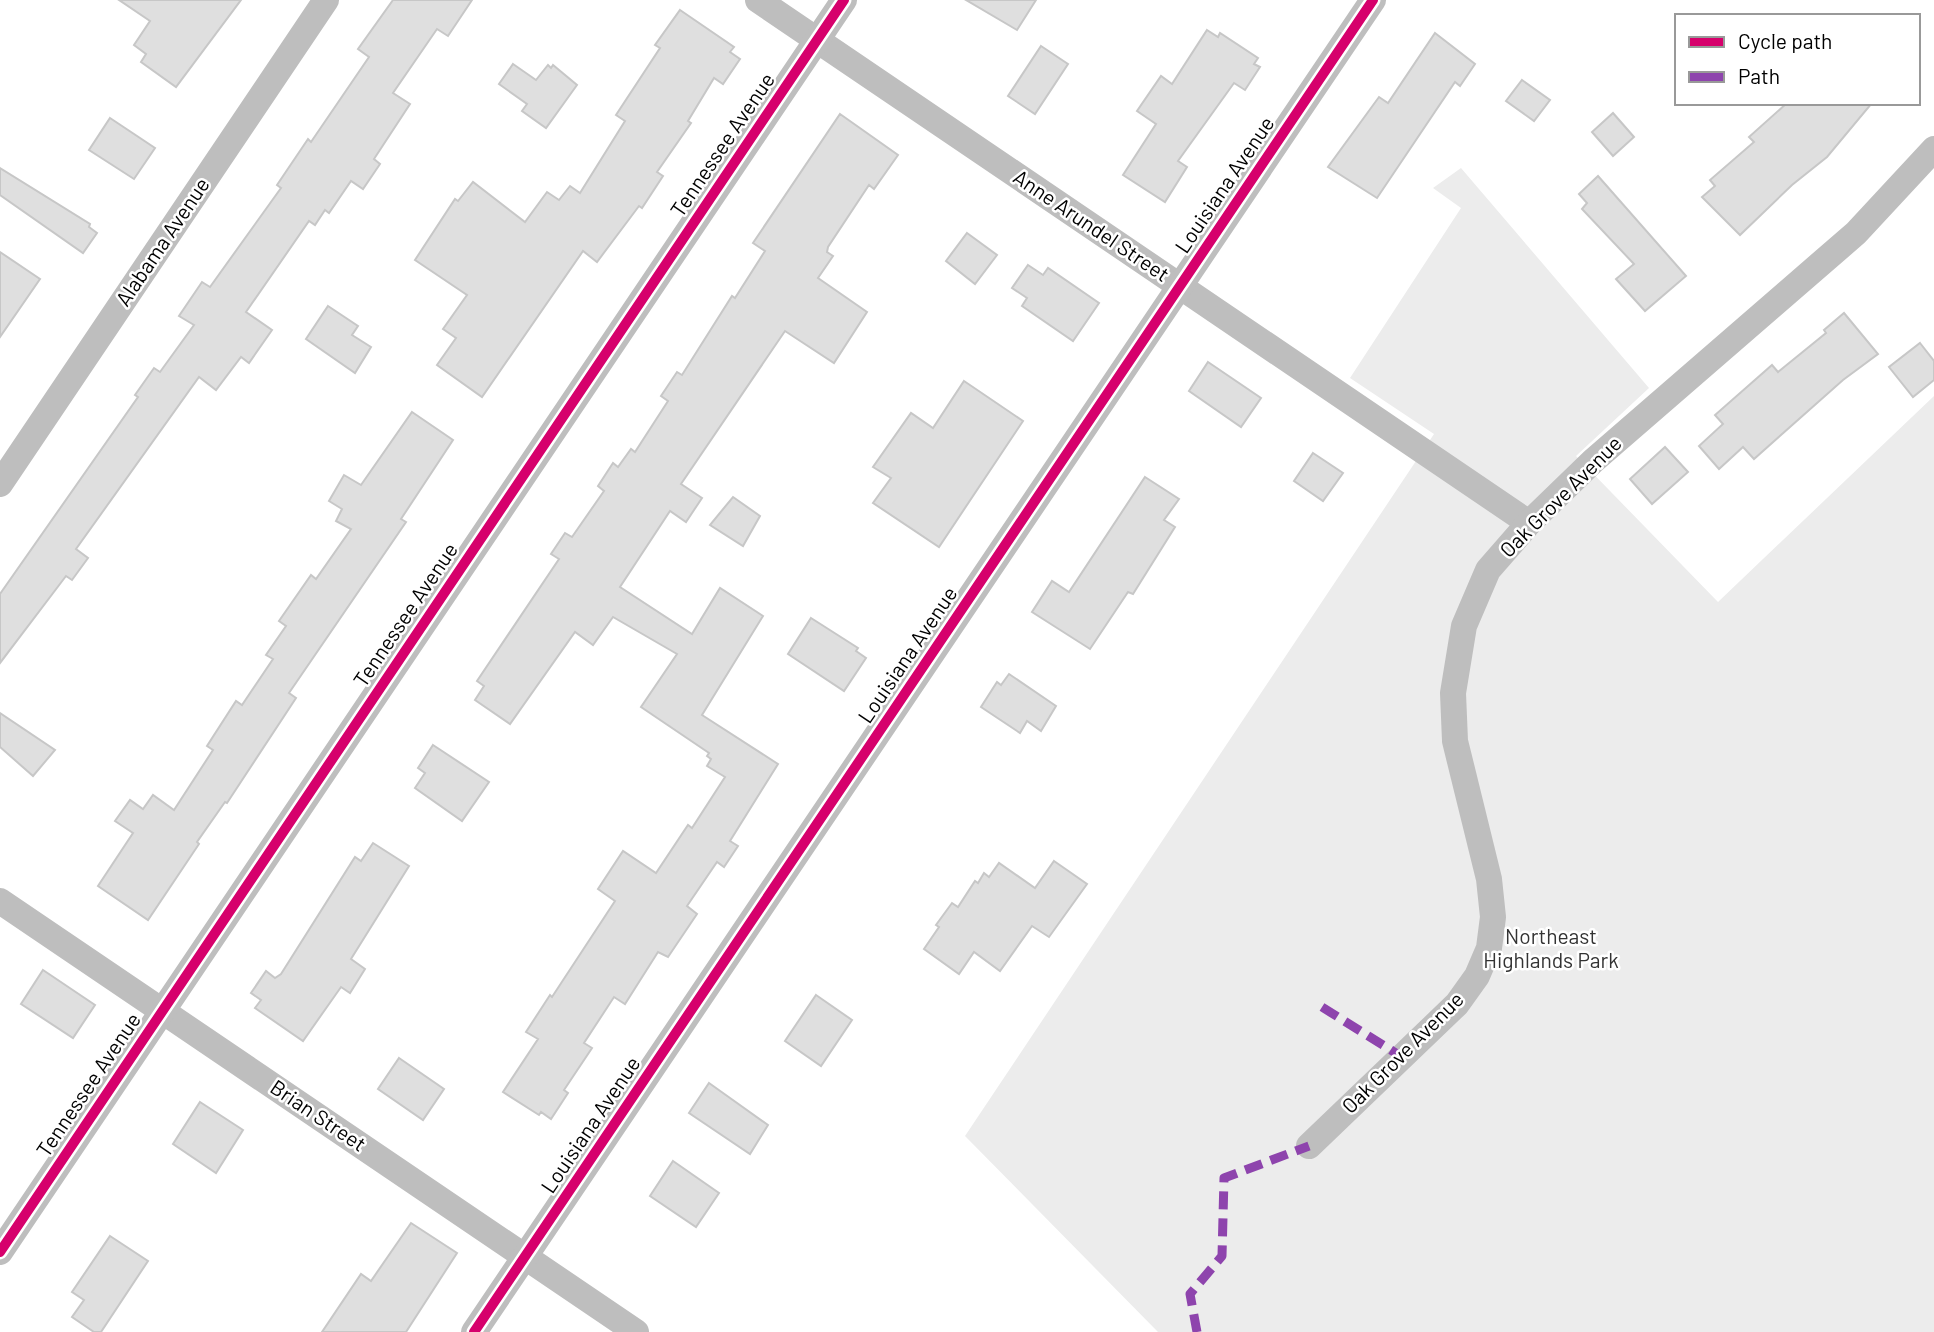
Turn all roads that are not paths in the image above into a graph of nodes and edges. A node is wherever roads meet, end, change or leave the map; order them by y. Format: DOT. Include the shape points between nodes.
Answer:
graph roads {
  1 [pos="326,0"];
  2 [pos="758,0"];
  3 [pos="844,0"];
  4 [pos="1373,0"];
  5 [pos="817,40"];
  6 [pos="1934,149"];
  7 [pos="1180,286"];
  8 [pos="0,484"];
  9 [pos="1529,523"];
  10 [pos="0,901"];
  11 [pos="163,1011"];
  12 [pos="1309,1146"];
  13 [pos="0,1252"];
  14 [pos="525,1257"];
  15 [pos="474,1332"];
  16 [pos="636,1332"];
  1 -- 8 [label="street, Alabama Avenue"];
  2 -- 5 [label="street, Anne Arundel Street"];
  3 -- 5 [label="street, Tennessee Avenue"];
  4 -- 7 [label="street, Louisiana Avenue"];
  5 -- 7 [label="street, Anne Arundel Street"];
  5 -- 11 [label="street, Tennessee Avenue"];
  6 -- 9 [label="street, Oak Grove Avenue" via="1856,233 1592,461"];
  7 -- 9 [label="street, Anne Arundel Street"];
  7 -- 14 [label="street, Louisiana Avenue"];
  9 -- 12 [label="street, Oak Grove Avenue" via="1488,570 1464,626 1453,693 1455,741 1489,879 1493,916 1489,948 1457,1004"];
  10 -- 11 [label="street, Brian Street"];
  11 -- 13 [label="street, Tennessee Avenue"];
  11 -- 14 [label="street, Brian Street"];
  14 -- 15 [label="street, Louisiana Avenue"];
  14 -- 16 [label="street, Brian Street"];
}
